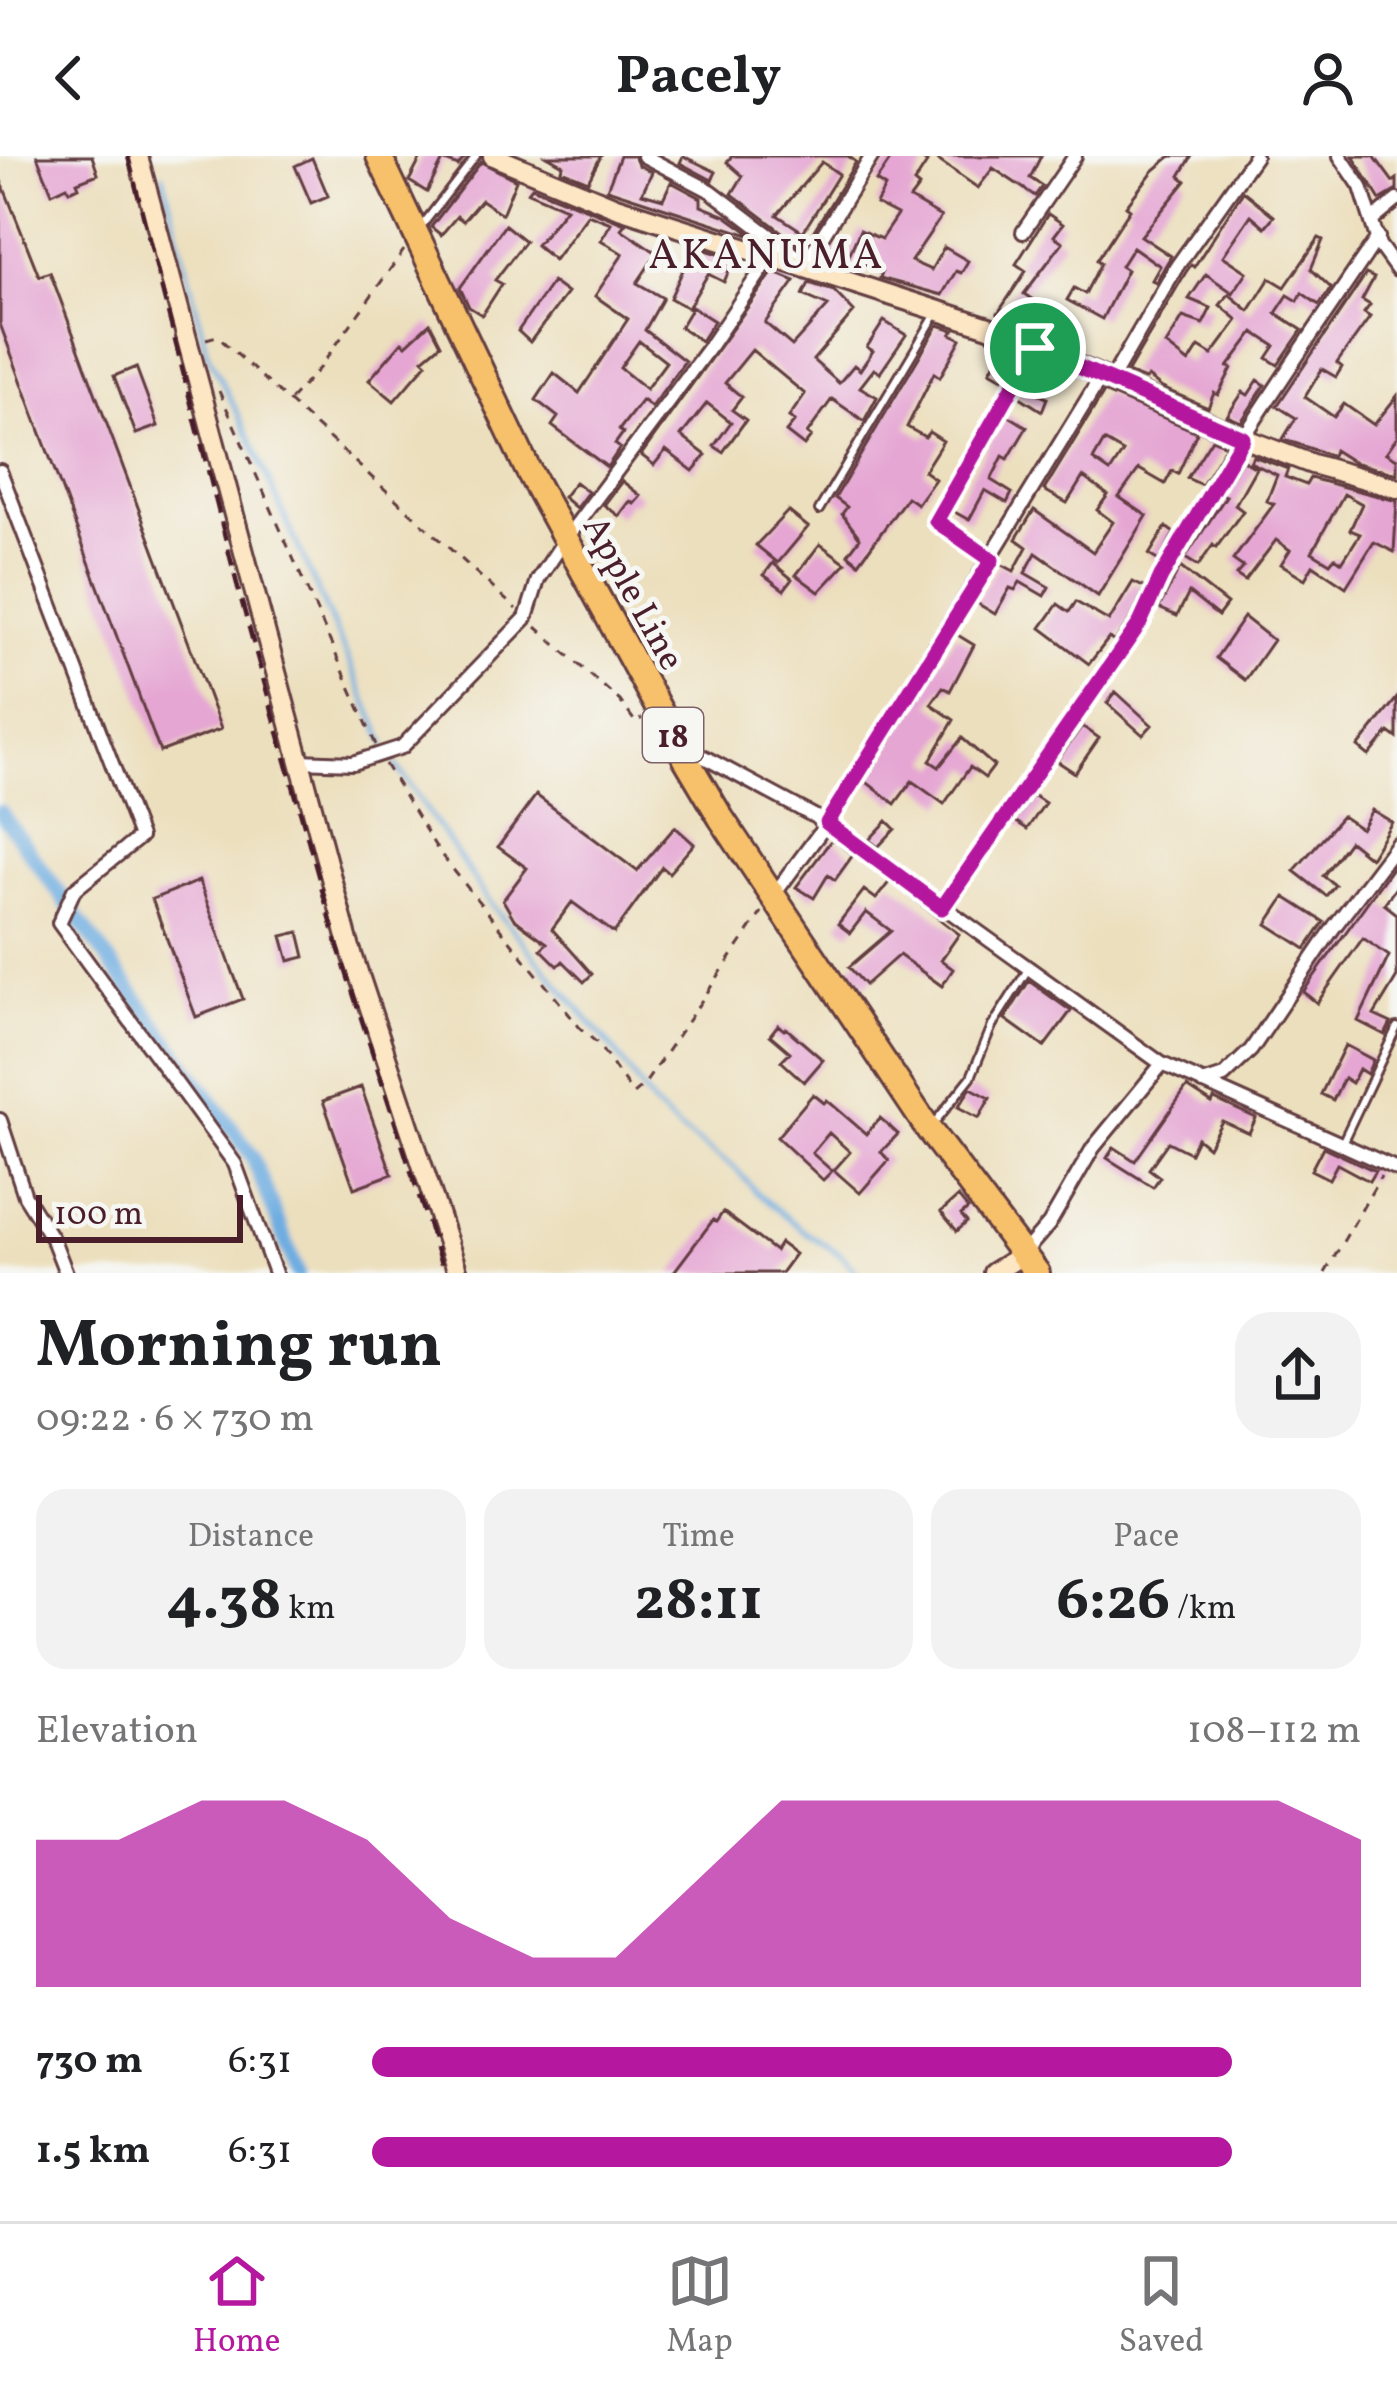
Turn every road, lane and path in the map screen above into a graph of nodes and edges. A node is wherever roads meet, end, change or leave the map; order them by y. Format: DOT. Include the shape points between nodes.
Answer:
graph roads {
  1 [pos="139,156"];
  2 [pos="379,156"];
  3 [pos="476,156"];
  4 [pos="493,156"];
  5 [pos="644,156"];
  6 [pos="872,156"];
  7 [pos="1075,156"];
  8 [pos="1255,156"];
  9 [pos="1340,156"];
  10 [pos="1397,200"];
  11 [pos="1373,220"];
  12 [pos="1023,232"];
  13 [pos="415,235"];
  14 [pos="1378,237"];
  15 [pos="772,255"];
  16 [pos="809,265"];
  17 [pos="1397,270"];
  18 [pos="938,311"];
  19 [pos="197,342"];
  20 [pos="1035,348"];
  21 [pos="1106,378"];
  22 [pos="216,386"];
  23 [pos="289,402"];
  24 [pos="1243,438"];
  25 [pos="0,471"];
  26 [pos="1397,488"];
  27 [pos="819,510"];
  28 [pos="564,541"];
  29 [pos="992,560"];
  30 [pos="526,618"];
  31 [pos="656,704"];
  32 [pos="381,757"];
  33 [pos="686,759"];
  34 [pos="299,760"];
  35 [pos="827,823"];
  36 [pos="1397,844"];
  37 [pos="772,896"];
  38 [pos="942,908"];
  39 [pos="1028,970"];
  40 [pos="1397,1027"];
  41 [pos="1162,1064"];
  42 [pos="1202,1083"];
  43 [pos="0,1120"];
  44 [pos="929,1130"];
  45 [pos="1342,1144"];
  46 [pos="1392,1167"];
  47 [pos="1030,1264"];
  48 [pos="66,1273"];
  49 [pos="275,1273"];
  50 [pos="458,1273"];
  51 [pos="993,1273"];
  52 [pos="1324,1273"];
  1 -- 34 [label="street"];
  2 -- 13 [label="highway, Apple Line / 18"];
  3 -- 13 [label="lane"];
  4 -- 15 [label="street" via="616,207"];
  5 -- 16 [label="street" via="711,191"];
  6 -- 16 [label="street"];
  7 -- 12 [label="street"];
  8 -- 21 [label="street"];
  9 -- 11 [label="street"];
  10 -- 11 [label="street"];
  11 -- 14 [label="street"];
  13 -- 23 [label="path"];
  13 -- 28 [label="highway, Apple Line / 18"];
  14 -- 17 [label="street"];
  14 -- 24 [label="street"];
  15 -- 16 [label="street"];
  15 -- 28 [label="street"];
  16 -- 18 [label="street"];
  18 -- 20 [label="street"];
  18 -- 27 [label="lane"];
  19 -- 23 [label="path" via="213,336"];
  20 -- 21 [label="street"];
  20 -- 29 [label="lane" via="936,521"];
  21 -- 24 [label="street"];
  21 -- 29 [label="street"];
  22 -- 32 [label="path"];
  23 -- 30 [label="path"];
  24 -- 26 [label="street"];
  24 -- 38 [label="street" via="1140,623"];
  25 -- 49 [label="street" via="140,837 74,890 59,922 235,1164"];
  28 -- 30 [label="street" via="538,580"];
  28 -- 31 [label="highway, Apple Line / 18"];
  29 -- 35 [label="street"];
  30 -- 31 [label="path" via="636,723"];
  30 -- 32 [label="street" via="402,747"];
  31 -- 33 [label="highway, Apple Line / 18"];
  32 -- 34 [label="street"];
  32 -- 37 [label="path" via="439,852 635,1093"];
  33 -- 35 [label="street" via="704,757"];
  33 -- 37 [label="highway, Apple Line / 18"];
  34 -- 50 [label="street" via="349,945"];
  35 -- 37 [label="street"];
  35 -- 38 [label="street"];
  36 -- 42 [label="street" via="1251,1050 1225,1076"];
  37 -- 44 [label="highway, Apple Line / 18"];
  38 -- 39 [label="street"];
  39 -- 41 [label="street"];
  39 -- 44 [label="lane" via="971,1077"];
  40 -- 45 [label="lane"];
  41 -- 42 [label="street"];
  41 -- 47 [label="street" via="1094,1148"];
  42 -- 45 [label="street"];
  43 -- 48 [label="street" via="26,1196"];
  44 -- 47 [label="highway, Apple Line / 18"];
  45 -- 46 [label="street"];
  46 -- 52 [label="path"];
  47 -- 51 [label="street"];
}
